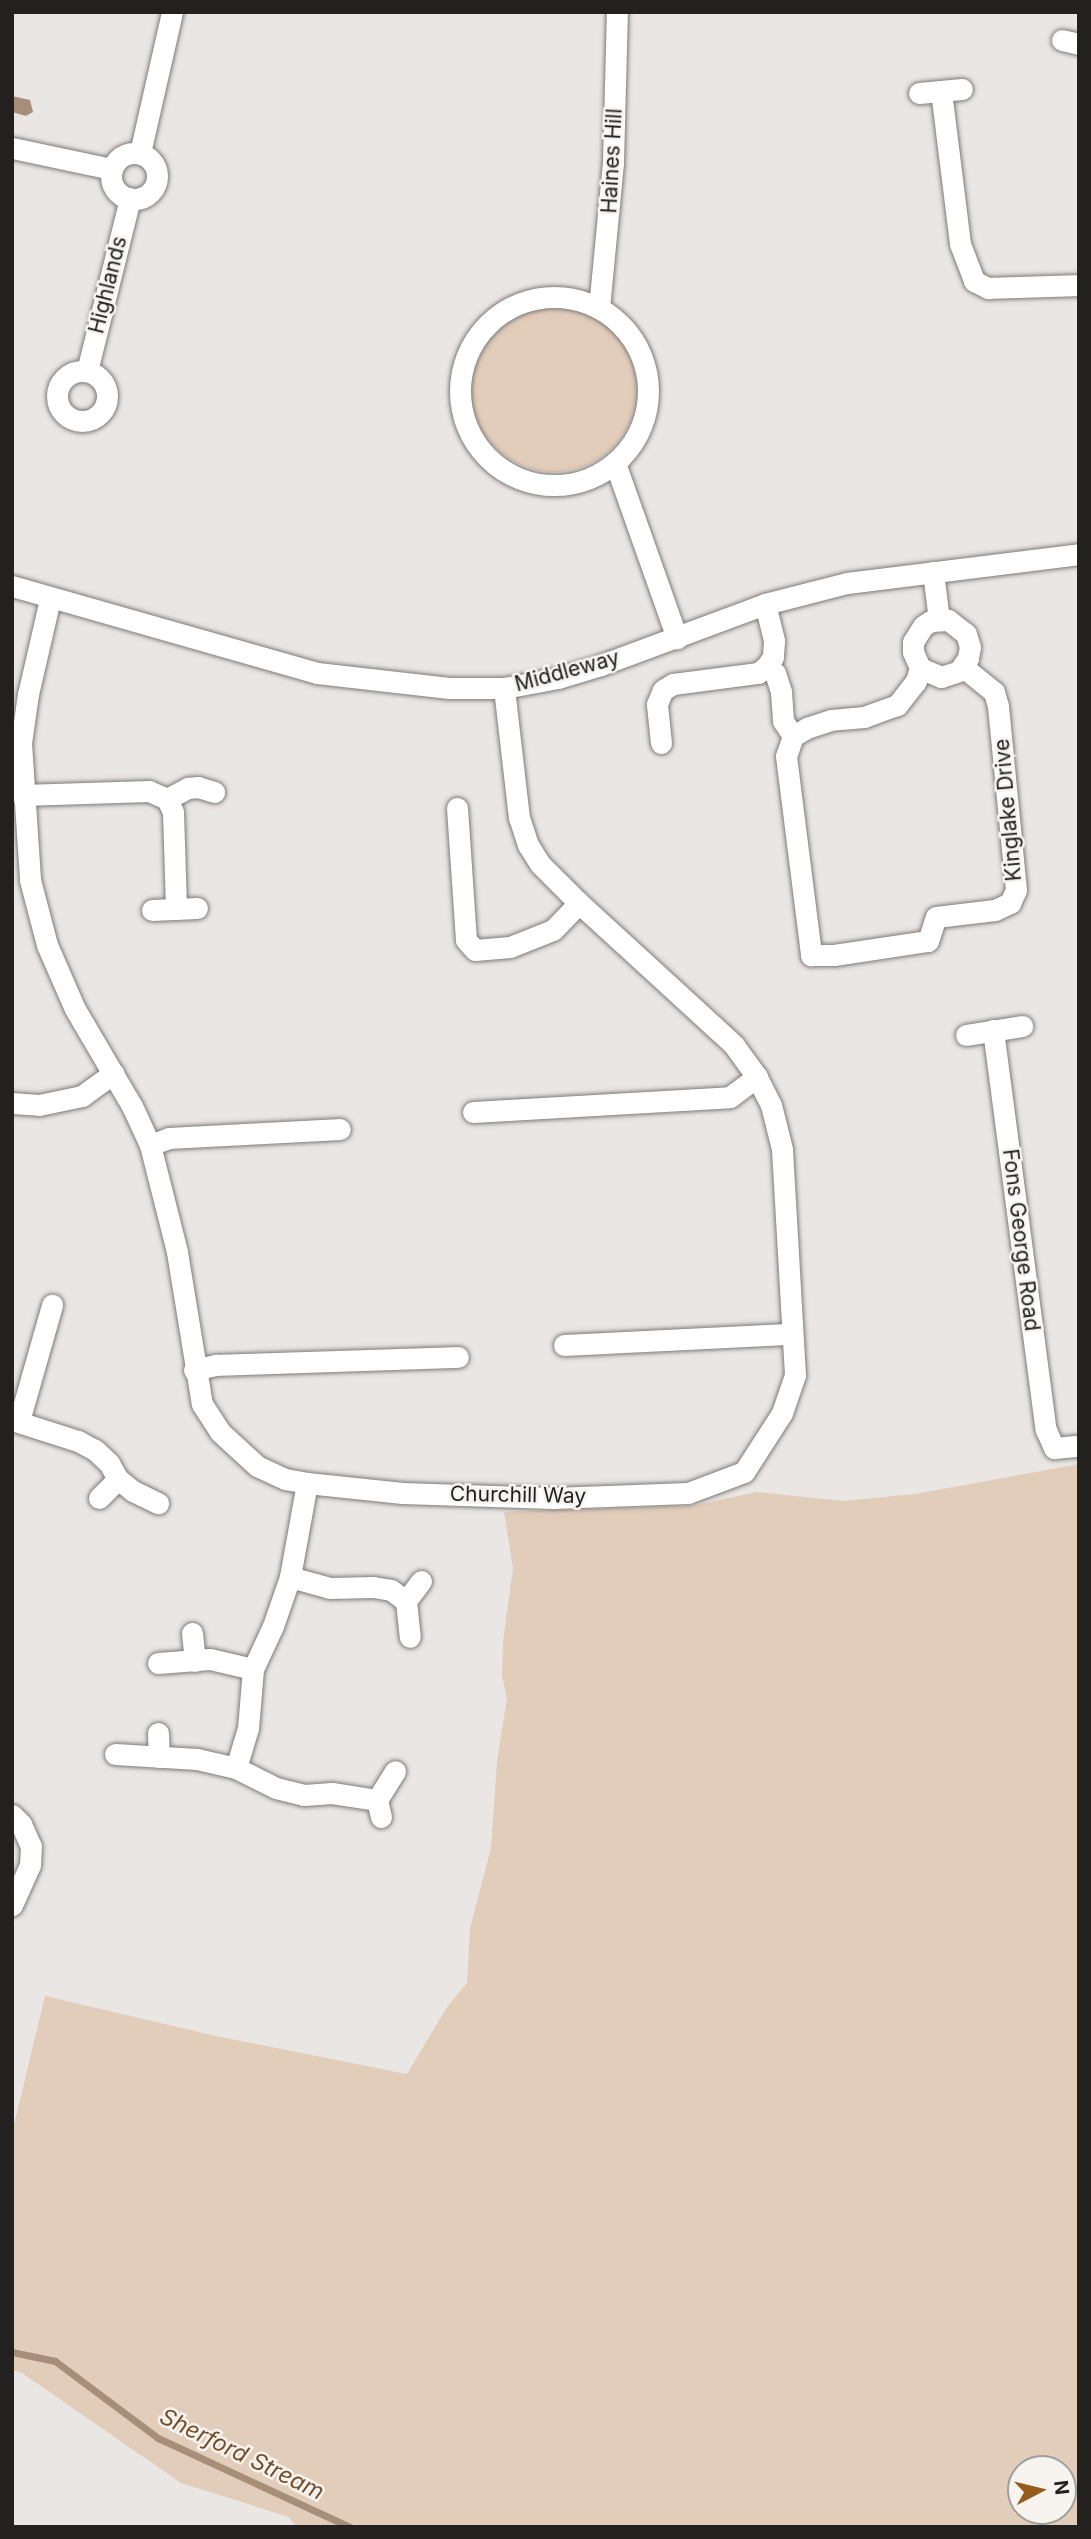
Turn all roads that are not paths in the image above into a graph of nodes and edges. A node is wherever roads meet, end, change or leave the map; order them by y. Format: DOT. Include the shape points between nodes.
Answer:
graph roads {
  1 [pos="172,12"];
  2 [pos="617,12"];
  3 [pos="919,93"];
  4 [pos="12,148"];
  5 [pos="140,153"];
  6 [pos="112,170"];
  7 [pos="130,198"];
  8 [pos="1079,285"];
  9 [pos="599,309"];
  10 [pos="87,371"];
  11 [pos="615,463"];
  12 [pos="1079,554"];
  13 [pos="933,572"];
  14 [pos="12,586"];
  15 [pos="51,599"];
  16 [pos="765,604"];
  17 [pos="939,620"];
  18 [pos="677,638"];
  19 [pos="766,667"];
  20 [pos="963,667"];
  21 [pos="920,668"];
  22 [pos="504,688"];
  23 [pos="793,736"];
  24 [pos="661,743"];
  25 [pos="214,792"];
  26 [pos="22,795"];
  27 [pos="167,799"];
  28 [pos="457,807"];
  29 [pos="579,903"];
  30 [pos="152,910"];
  31 [pos="1022,1026"];
  32 [pos="993,1030"];
  33 [pos="966,1035"];
  34 [pos="114,1073"];
  35 [pos="757,1077"];
  36 [pos="12,1103"];
  37 [pos="473,1112"];
  38 [pos="340,1129"];
  39 [pos="150,1145"];
  40 [pos="52,1305"];
  41 [pos="792,1334"];
  42 [pos="564,1345"];
  43 [pos="458,1357"];
  44 [pos="194,1370"];
  45 [pos="15,1421"];
  46 [pos="1079,1446"];
  47 [pos="118,1479"];
  48 [pos="307,1483"];
  49 [pos="99,1498"];
  50 [pos="159,1503"];
  51 [pos="290,1577"];
  52 [pos="421,1581"];
  53 [pos="405,1601"];
  54 [pos="192,1633"];
  55 [pos="410,1637"];
  56 [pos="195,1661"];
  57 [pos="159,1663"];
  58 [pos="253,1669"];
  59 [pos="158,1733"];
  60 [pos="115,1754"];
  61 [pos="159,1757"];
  62 [pos="236,1768"];
  63 [pos="395,1772"];
  64 [pos="12,1815"];
  65 [pos="12,1905"];
  1 -- 5 [label="street"];
  2 -- 9 [label="street, Haines Hill" via="613,162"];
  3 -- 8 [label="street" via="952,90 960,244 974,281 988,288"];
  4 -- 6 [label="street"];
  5 -- 6 [label="street" via="122,156"];
  5 -- 7 [label="street" via="156,167 156,182 145,196"];
  6 -- 7 [label="street" via="116,189"];
  7 -- 10 [label="street, Highlands"];
  9 -- 11 [label="street" via="621,325 646,371 648,397 642,423"];
  9 -- 11 [label="street" via="565,297 531,299 502,312 482,329 466,357 460,387 463,418 489,460 532,483 578,482"];
  11 -- 18 [label="street"];
  12 -- 13 [label="street, Middleway"];
  13 -- 16 [label="street, Middleway" via="847,583"];
  13 -- 17 [label="street"];
  14 -- 15 [label="street, Middleway"];
  15 -- 22 [label="street, Middleway" via="317,673 449,688"];
  15 -- 26 [label="street, Churchill Way" via="28,694 21,743"];
  16 -- 18 [label="street, Middleway"];
  16 -- 19 [label="street" via="774,641 773,657"];
  17 -- 20 [label="street" via="957,624 966,634 970,648"];
  17 -- 21 [label="street" via="923,626 913,642"];
  18 -- 22 [label="street, Middleway" via="558,678"];
  19 -- 23 [label="street, Kinglake Drive" via="775,673 783,721"];
  19 -- 24 [label="street" via="758,673 673,684 663,691 657,704"];
  20 -- 21 [label="street" via="941,677"];
  20 -- 23 [label="street, Kinglake Drive" via="994,692 998,706 1016,890 1010,903 995,910 936,917 928,941 811,955 786,756"];
  21 -- 23 [label="street" via="897,705 864,717 807,727"];
  22 -- 29 [label="street, Churchill Way" via="525,836 540,864"];
  25 -- 27 [label="street" via="188,788"];
  26 -- 27 [label="street" via="149,791"];
  26 -- 34 [label="street, Churchill Way" via="30,880 47,945 75,1009"];
  27 -- 30 [label="street" via="173,812 186,909"];
  28 -- 29 [label="street" via="466,940 475,950 510,947 553,930"];
  29 -- 35 [label="street, Churchill Way" via="734,1045"];
  31 -- 32 [label="street"];
  32 -- 33 [label="street"];
  32 -- 46 [label="street, Fons George Road" via="1045,1430 1054,1448"];
  34 -- 36 [label="street" via="82,1096 39,1105"];
  34 -- 39 [label="street, Churchill Way"];
  35 -- 37 [label="street" via="730,1097"];
  35 -- 41 [label="street, Churchill Way" via="771,1105 782,1149"];
  38 -- 39 [label="street" via="169,1138"];
  39 -- 44 [label="street, Churchill Way" via="177,1252"];
  40 -- 45 [label="street"];
  41 -- 42 [label="street"];
  41 -- 48 [label="street, Churchill Way" via="795,1375 782,1413 763,1443 744,1472 688,1493 554,1499 402,1493"];
  43 -- 44 [label="street" via="216,1365"];
  44 -- 48 [label="street, Churchill Way" via="202,1404 235,1448 257,1466"];
  45 -- 47 [label="street" via="95,1450 110,1463"];
  47 -- 49 [label="street"];
  47 -- 50 [label="street"];
  48 -- 51 [label="street"];
  51 -- 53 [label="street" via="330,1588 391,1590"];
  51 -- 58 [label="street"];
  52 -- 53 [label="street"];
  53 -- 55 [label="street"];
  54 -- 56 [label="street"];
  56 -- 57 [label="street"];
  56 -- 58 [label="street"];
  58 -- 62 [label="street" via="248,1728"];
  59 -- 61 [label="street"];
  60 -- 61 [label="street"];
  61 -- 62 [label="street"];
  62 -- 63 [label="street" via="276,1788 304,1795 332,1793 379,1809"];
  64 -- 65 [label="street" via="22,1824 31,1846 30,1865"];
}
